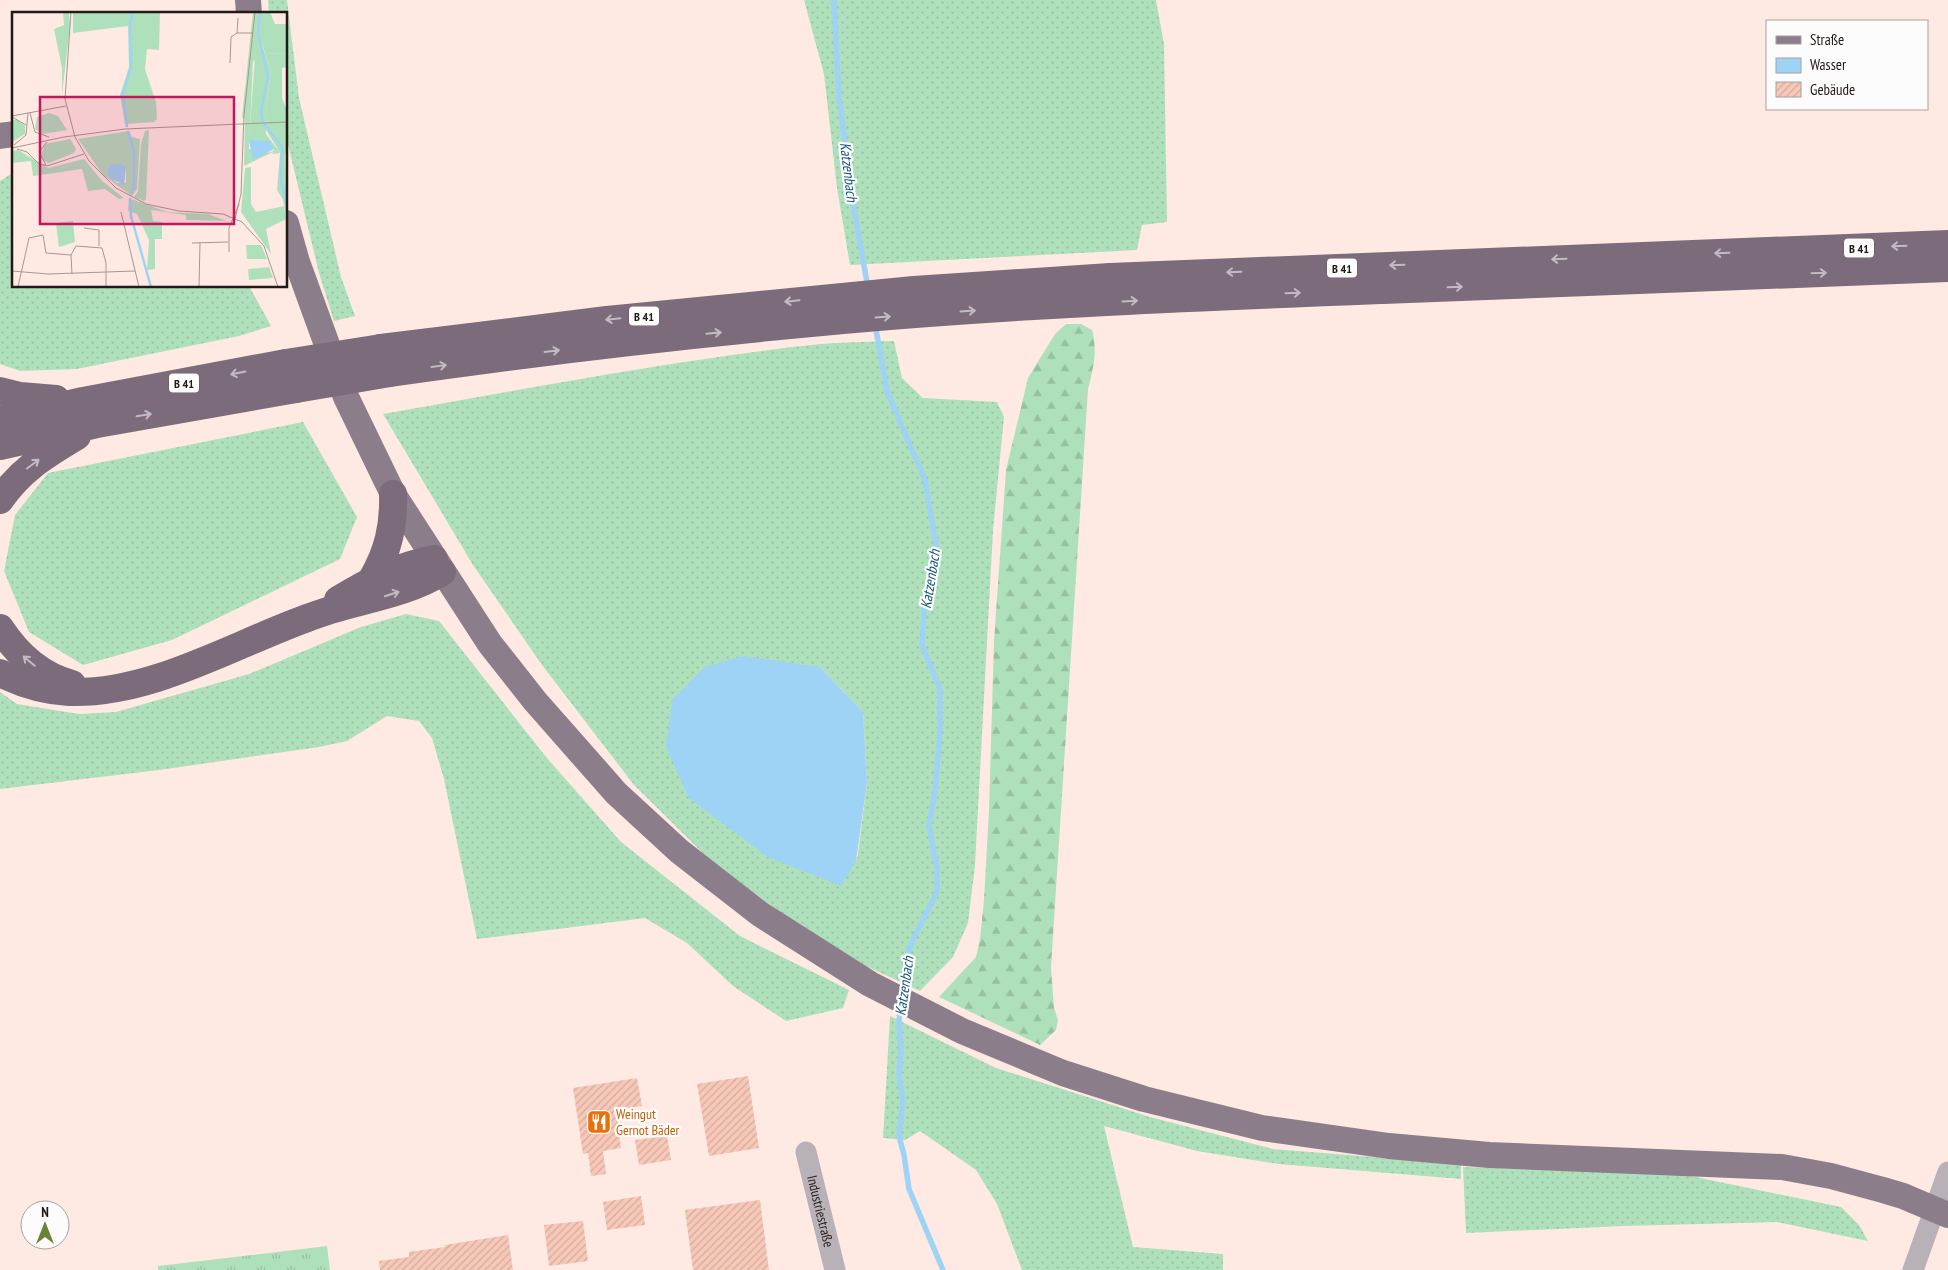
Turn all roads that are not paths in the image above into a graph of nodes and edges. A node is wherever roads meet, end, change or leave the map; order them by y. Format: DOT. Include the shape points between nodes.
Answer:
graph roads {
  1 [pos="288,231"];
  2 [pos="1948,244"];
  3 [pos="1770,263"];
  4 [pos="1948,268"];
  5 [pos="386,361"];
  6 [pos="0,391"];
  7 [pos="90,412"];
  8 [pos="0,420"];
  9 [pos="0,446"];
  10 [pos="393,494"];
  11 [pos="0,500"];
  12 [pos="438,566"];
  13 [pos="372,579"];
  14 [pos="311,616"];
  15 [pos="0,628"];
  16 [pos="0,674"];
  17 [pos="106,689"];
  18 [pos="806,1152"];
  19 [pos="1948,1172"];
  20 [pos="1941,1212"];
  21 [pos="835,1270"];
  22 [pos="1913,1270"];
  1 -- 10 [label="main road" via="296,262 346,397"];
  2 -- 3 [label="highway, B 41, one-way"];
  3 -- 4 [label="highway, B 41, one-way"];
  3 -- 5 [label="highway, B 41" via="1110,277 917,302 607,320"];
  7 -- 5 [label="highway, B 41, one-way, bridge" via="296,389"];
  5 -- 7 [label="highway, B 41, one-way, bridge" via="286,364"];
  6 -- 7 [label="highway, B 41"];
  7 -- 8 [label="highway, B 41"];
  7 -- 9 [label="highway, B 41"];
  11 -- 7 [label="highway, B 41, one-way" via="10,485"];
  10 -- 12 [label="main road"];
  10 -- 13 [label="highway" via="390,535"];
  12 -- 13 [label="highway" via="403,566"];
  14 -- 12 [label="highway, one-way" via="406,590 428,581"];
  12 -- 20 [label="main road" via="490,644 535,701 616,793 679,851 760,914 830,960 912,1007 962,1031 1063,1073 1144,1099 1262,1128 1389,1146 1489,1154 1782,1166 1903,1196"];
  13 -- 14 [label="highway"];
  14 -- 17 [label="highway" via="161,676"];
  17 -- 15 [label="highway, one-way" via="87,688 52,676 21,655"];
  16 -- 17 [label="highway" via="49,690"];
  18 -- 21 [label="street, Industriestraße"];
  19 -- 20 [label="street"];
  20 -- 22 [label="street"];
}
